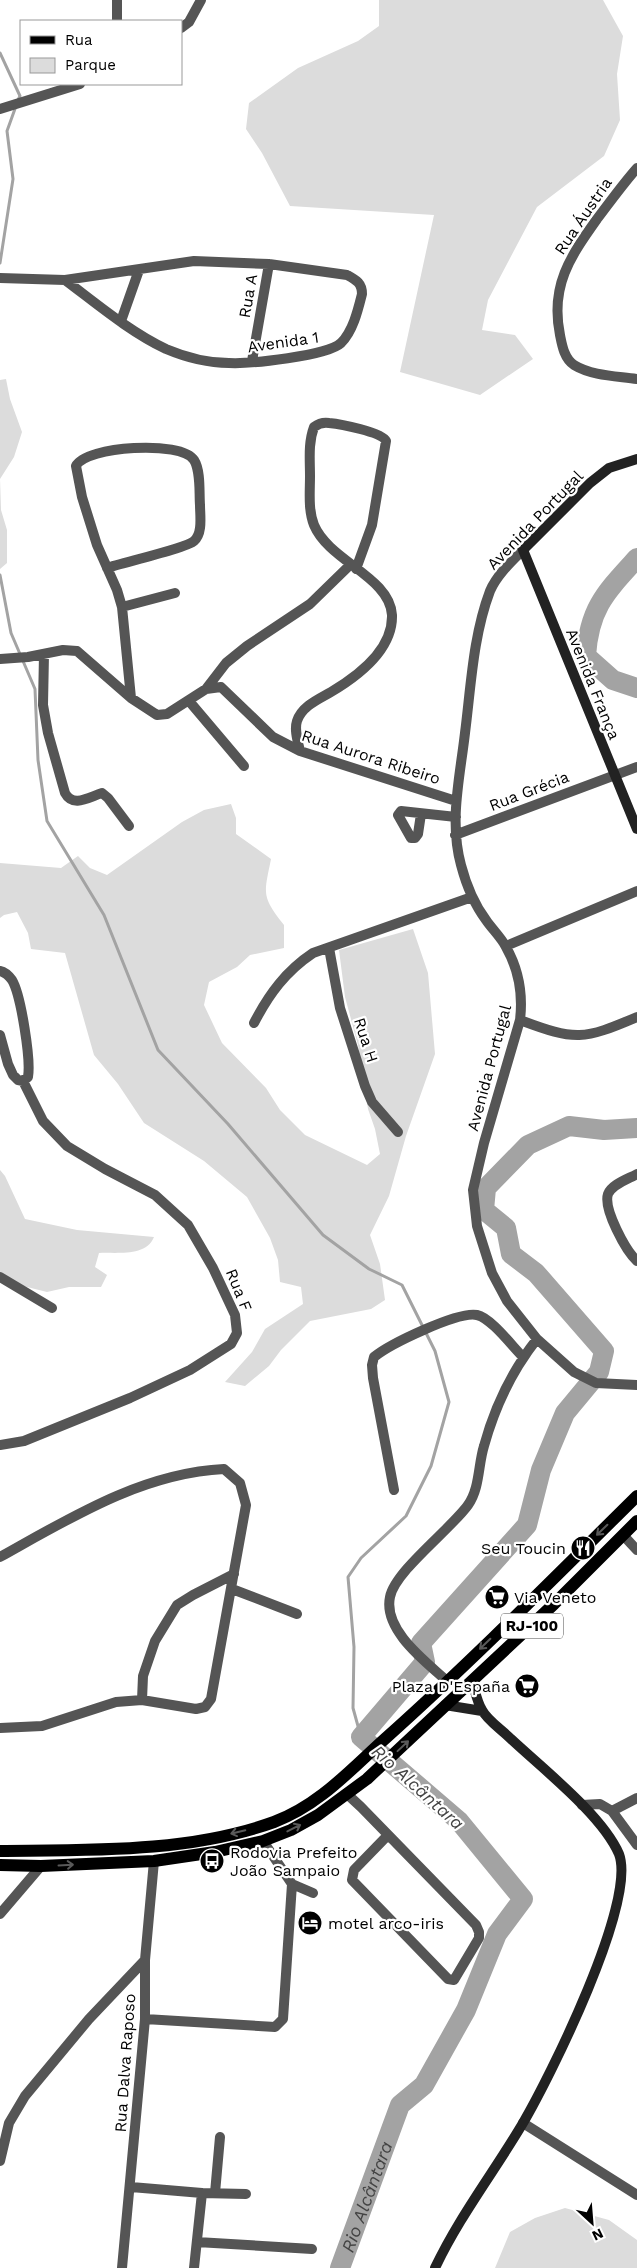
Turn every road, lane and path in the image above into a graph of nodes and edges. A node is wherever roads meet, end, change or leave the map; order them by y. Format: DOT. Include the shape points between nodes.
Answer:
graph roads {
  1 [pos="117,0"];
  2 [pos="201,0"];
  3 [pos="117,20"];
  4 [pos="182,27"];
  5 [pos="77,85"];
  6 [pos="3,108"];
  7 [pos="637,168"];
  8 [pos="269,264"];
  9 [pos="139,270"];
  10 [pos="0,278"];
  11 [pos="65,280"];
  12 [pos="121,321"];
  13 [pos="252,361"];
  14 [pos="637,379"];
  15 [pos="637,459"];
  16 [pos="523,550"];
  17 [pos="353,567"];
  18 [pos="106,568"];
  19 [pos="175,593"];
  20 [pos="122,607"];
  21 [pos="44,654"];
  22 [pos="0,659"];
  23 [pos="206,689"];
  24 [pos="131,698"];
  25 [pos="189,701"];
  26 [pos="300,751"];
  27 [pos="244,766"];
  28 [pos="637,767"];
  29 [pos="614,774"];
  30 [pos="456,801"];
  31 [pos="421,814"];
  32 [pos="456,817"];
  33 [pos="129,826"];
  34 [pos="637,829"];
  35 [pos="455,835"];
  36 [pos="637,891"];
  37 [pos="472,897"];
  38 [pos="506,946"];
  39 [pos="329,948"];
  40 [pos="0,971"];
  41 [pos="637,1017"];
  42 [pos="520,1020"];
  43 [pos="254,1023"];
  44 [pos="0,1035"];
  45 [pos="23,1081"];
  46 [pos="398,1132"];
  47 [pos="637,1174"];
  48 [pos="637,1261"];
  49 [pos="0,1277"];
  50 [pos="52,1308"];
  51 [pos="537,1339"];
  52 [pos="523,1357"];
  53 [pos="637,1385"];
  54 [pos="0,1445"];
  55 [pos="394,1490"];
  56 [pos="637,1496"];
  57 [pos="637,1521"];
  58 [pos="623,1535"];
  59 [pos="637,1550"];
  60 [pos="0,1557"];
  61 [pos="234,1574"];
  62 [pos="232,1589"];
  63 [pos="297,1614"];
  64 [pos="446,1681"];
  65 [pos="472,1681"];
  66 [pos="142,1700"];
  67 [pos="445,1705"];
  68 [pos="482,1711"];
  69 [pos="0,1728"];
  70 [pos="351,1791"];
  71 [pos="637,1798"];
  72 [pos="582,1805"];
  73 [pos="612,1811"];
  74 [pos="388,1835"];
  75 [pos="262,1841"];
  76 [pos="637,1844"];
  77 [pos="0,1851"];
  78 [pos="154,1861"];
  79 [pos="0,1865"];
  80 [pos="41,1866"];
  81 [pos="292,1884"];
  82 [pos="313,1893"];
  83 [pos="0,1914"];
  84 [pos="145,1960"];
  85 [pos="145,2019"];
  86 [pos="523,2123"];
  87 [pos="220,2137"];
  88 [pos="0,2161"];
  89 [pos="131,2186"];
  90 [pos="202,2193"];
  91 [pos="215,2193"];
  92 [pos="246,2194"];
  93 [pos="637,2195"];
  94 [pos="197,2242"];
  95 [pos="312,2249"];
  96 [pos="122,2268"];
  97 [pos="194,2268"];
  98 [pos="435,2268"];
  1 -- 3 [label="street"];
  2 -- 4 [label="street" via="189,22"];
  5 -- 6 [label="street"];
  7 -- 14 [label="street, Rua Áustria" via="573,253 563,276 558,300 558,328 564,352 572,364 590,372"];
  8 -- 9 [label="street, Avenida 1" via="194,261"];
  8 -- 13 [label="street, Rua A"];
  8 -- 13 [label="street, Avenida 1" via="347,274 358,281 362,294 347,335 340,344 317,353"];
  9 -- 11 [label="street, Avenida 1"];
  9 -- 12 [label="street"];
  10 -- 11 [label="street, Avenida 1"];
  11 -- 12 [label="street, Avenida 1"];
  12 -- 13 [label="street, Avenida 1" via="165,348 189,357 230,363"];
  15 -- 16 [label="street, Avenida Portugal" via="609,468 590,483"];
  16 -- 29 [label="street, Avenida França"];
  16 -- 30 [label="street, Avenida Portugal" via="491,589 484,610 474,658"];
  17 -- 17 [label="street" via="372,525 386,441 380,434 319,424 314,427 310,447 310,506 314,525 340,558"];
  17 -- 23 [label="street" via="310,604 226,663"];
  17 -- 26 [label="street" via="386,597 392,613 391,632 381,650 358,672 303,711 297,722"];
  18 -- 18 [label="street" via="82,497 77,477 78,463 100,453 127,448 164,449 189,455 197,468 200,508 199,530 194,541"];
  18 -- 20 [label="street"];
  19 -- 20 [label="street"];
  20 -- 24 [label="street"];
  21 -- 22 [label="street"];
  21 -- 24 [label="street" via="77,651"];
  21 -- 33 [label="street" via="44,705 48,733 65,793 75,802 102,794"];
  23 -- 25 [label="street"];
  23 -- 26 [label="street, Rua Aurora Ribeiro" via="221,687 272,737"];
  24 -- 25 [label="street" via="157,716"];
  25 -- 27 [label="street"];
  26 -- 30 [label="street, Rua Aurora Ribeiro"];
  28 -- 29 [label="street, Rua Grécia"];
  29 -- 34 [label="street, Avenida França"];
  29 -- 35 [label="street, Rua Grécia"];
  30 -- 32 [label="street, Avenida Portugal"];
  31 -- 32 [label="street"];
  32 -- 35 [label="street, Avenida Portugal"];
  35 -- 37 [label="street, Avenida Portugal"];
  36 -- 38 [label="street"];
  37 -- 38 [label="street, Avenida Portugal"];
  37 -- 39 [label="street"];
  38 -- 42 [label="street, Avenida Portugal" via="517,970 522,1001"];
  39 -- 43 [label="street" via="299,962 280,980"];
  39 -- 46 [label="street, Rua H" via="340,1008 365,1086 372,1102"];
  40 -- 45 [label="street" via="11,979 17,991 29,1064 28,1077"];
  41 -- 42 [label="street" via="579,1037 557,1034"];
  42 -- 51 [label="street, Avenida Portugal" via="473,1190 477,1226 492,1273 507,1301"];
  44 -- 45 [label="street, Rua F" via="13,1075"];
  45 -- 54 [label="street, Rua F" via="43,1121 67,1146 155,1194 188,1225 235,1315 237,1333 231,1344 190,1370 24,1441"];
  47 -- 48 [label="street" via="613,1187 607,1201 616,1229"];
  49 -- 50 [label="street"];
  51 -- 52 [label="street"];
  51 -- 53 [label="street, Avenida Portugal" via="574,1372 596,1383"];
  52 -- 55 [label="street" via="478,1315 466,1315 434,1326 374,1357 372,1365 384,1446"];
  52 -- 64 [label="street" via="495,1411 469,1503 398,1580 390,1597 391,1616 411,1648"];
  56 -- 64 [label="main road, RJ-100, one-way"];
  57 -- 58 [label="main road, RJ-100"];
  58 -- 59 [label="street"];
  58 -- 65 [label="main road, RJ-100"];
  60 -- 61 [label="street" via="122,1492 198,1470 224,1469 240,1483 246,1505"];
  61 -- 62 [label="street"];
  61 -- 66 [label="street" via="177,1605 155,1641 143,1676"];
  62 -- 63 [label="street"];
  62 -- 66 [label="street" via="211,1699 205,1707 196,1709"];
  64 -- 77 [label="main road, RJ-100, one-way" via="310,1805 252,1829 180,1843 135,1847"];
  65 -- 67 [label="main road, RJ-100"];
  65 -- 68 [label="street"];
  66 -- 69 [label="street" via="116,1702 42,1726"];
  67 -- 68 [label="street"];
  70 -- 67 [label="main road, RJ-100, one-way"];
  68 -- 72 [label="street"];
  70 -- 74 [label="street"];
  75 -- 70 [label="main road, RJ-100, one-way" via="318,1815"];
  71 -- 73 [label="street"];
  72 -- 73 [label="street" via="600,1804"];
  72 -- 86 [label="street" via="619,1855 623,1875 620,1899 613,1927 587,1993"];
  73 -- 76 [label="street"];
  74 -- 74 [label="street" via="476,1925 479,1938 454,1980 448,1979 352,1880 354,1870"];
  75 -- 78 [label="main road, RJ-100"];
  75 -- 81 [label="street"];
  80 -- 78 [label="main road, RJ-100, one-way"];
  78 -- 84 [label="street, Rua Dalva Raposo"];
  79 -- 80 [label="main road, RJ-100"];
  80 -- 83 [label="street"];
  81 -- 82 [label="street"];
  81 -- 85 [label="street" via="281,2023 275,2027"];
  84 -- 85 [label="street, Rua Dalva Raposo"];
  84 -- 88 [label="street" via="89,2019 25,2096 9,2123"];
  85 -- 89 [label="street, Rua Dalva Raposo"];
  86 -- 93 [label="street"];
  86 -- 98 [label="street" via="450,2235"];
  87 -- 91 [label="street"];
  89 -- 90 [label="street"];
  89 -- 96 [label="street, Rua Dalva Raposo"];
  90 -- 91 [label="street"];
  90 -- 94 [label="street"];
  91 -- 92 [label="street"];
  94 -- 95 [label="street"];
  94 -- 97 [label="street"];
}
